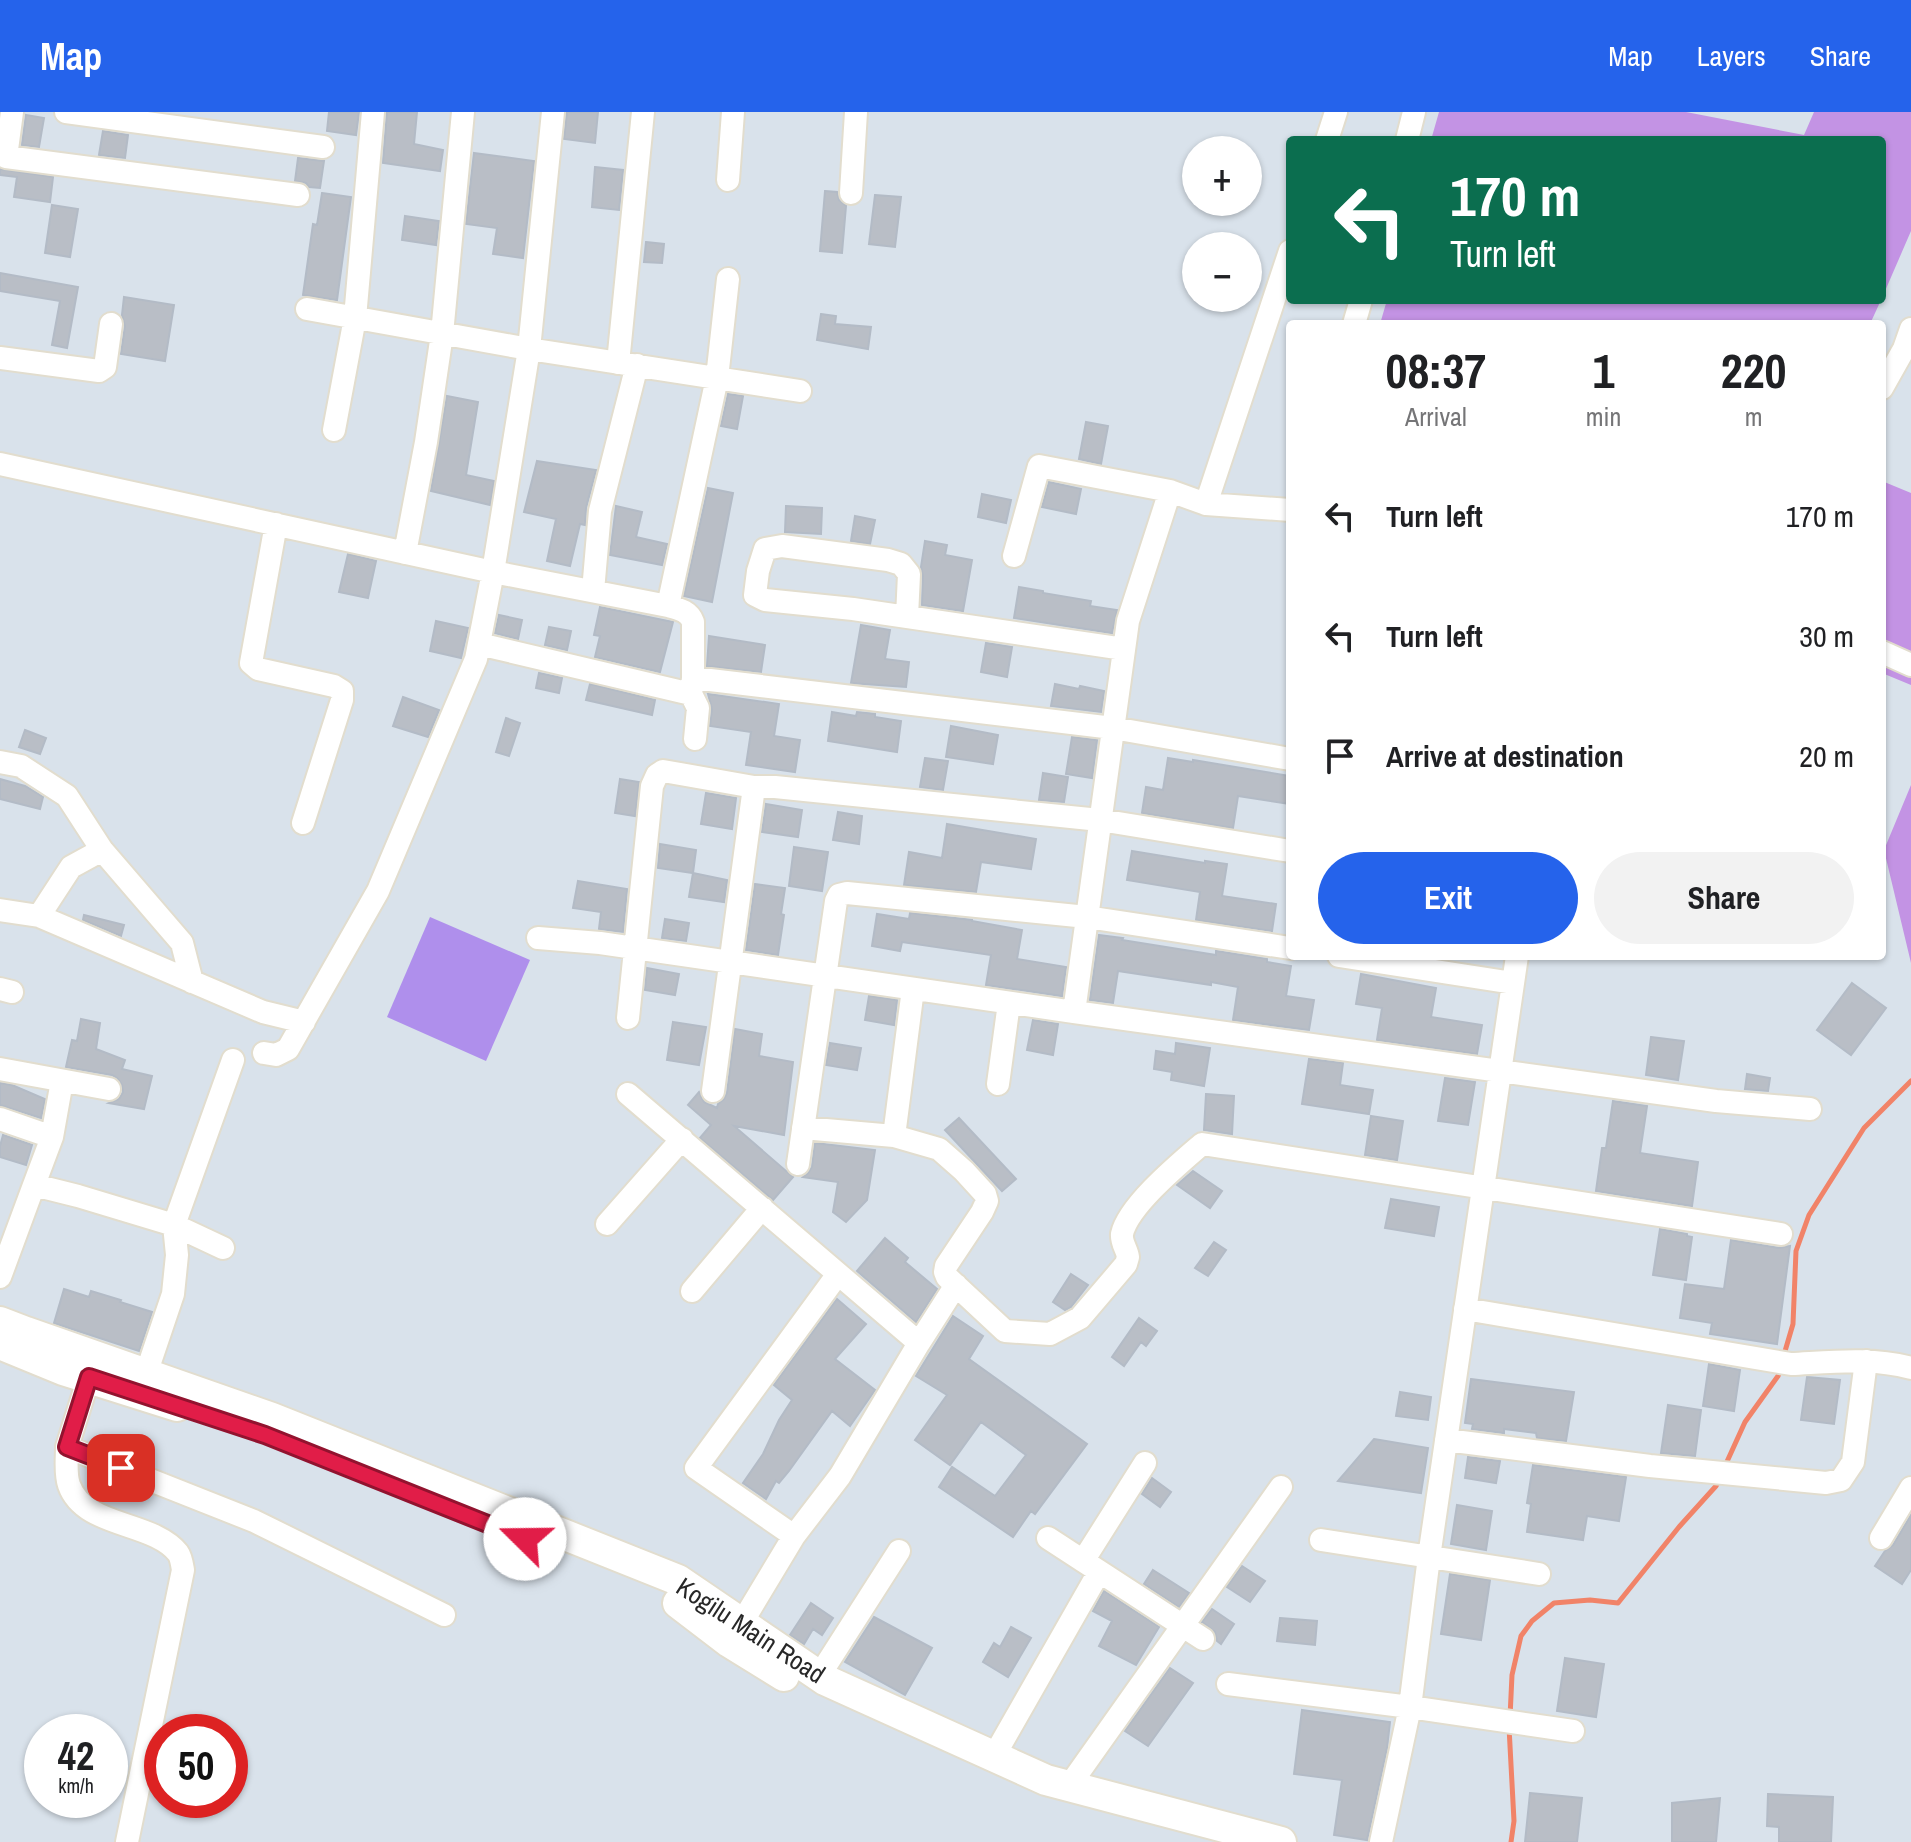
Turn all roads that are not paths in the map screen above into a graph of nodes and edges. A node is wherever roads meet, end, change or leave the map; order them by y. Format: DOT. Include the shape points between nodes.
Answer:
graph roads {
  1 [pos="12,112"];
  2 [pos="66,112"];
  3 [pos="373,112"];
  4 [pos="463,112"];
  5 [pos="553,112"];
  6 [pos="643,112"];
  7 [pos="733,112"];
  8 [pos="856,112"];
  9 [pos="1336,112"];
  10 [pos="1414,112"];
  11 [pos="4,136"];
  12 [pos="1328,136"];
  13 [pos="1408,136"];
  14 [pos="323,147"];
  15 [pos="728,180"];
  16 [pos="851,193"];
  17 [pos="298,195"];
  18 [pos="1286,263"];
  19 [pos="728,279"];
  20 [pos="307,309"];
  21 [pos="355,318"];
  22 [pos="111,324"];
  23 [pos="1911,329"];
  24 [pos="442,334"];
  25 [pos="529,349"];
  26 [pos="0,358"];
  27 [pos="628,364"];
  28 [pos="717,378"];
  29 [pos="1886,381"];
  30 [pos="800,391"];
  31 [pos="334,430"];
  32 [pos="0,464"];
  33 [pos="1170,491"];
  34 [pos="1206,504"];
  35 [pos="1286,510"];
  36 [pos="276,524"];
  37 [pos="405,553"];
  38 [pos="1014,556"];
  39 [pos="493,572"];
  40 [pos="593,591"];
  41 [pos="668,606"];
  42 [pos="907,617"];
  43 [pos="479,644"];
  44 [pos="1124,649"];
  45 [pos="1886,654"];
  46 [pos="1911,665"];
  47 [pos="692,686"];
  48 [pos="1113,728"];
  49 [pos="695,739"];
  50 [pos="1286,758"];
  51 [pos="0,762"];
  52 [pos="754,787"];
  53 [pos="1100,820"];
  54 [pos="303,823"];
  55 [pos="102,850"];
  56 [pos="1286,850"];
  57 [pos="0,910"];
  58 [pos="39,916"];
  59 [pos="1087,917"];
  60 [pos="538,938"];
  61 [pos="1286,947"];
  62 [pos="636,949"];
  63 [pos="1365,960"];
  64 [pos="1516,960"];
  65 [pos="730,962"];
  66 [pos="825,976"];
  67 [pos="192,982"];
  68 [pos="1513,983"];
  69 [pos="913,989"];
  70 [pos="1009,1003"];
  71 [pos="1074,1012"];
  72 [pos="628,1018"];
  73 [pos="304,1022"];
  74 [pos="264,1053"];
  75 [pos="233,1060"];
  76 [pos="0,1069"];
  77 [pos="1500,1072"];
  78 [pos="62,1081"];
  79 [pos="998,1084"];
  80 [pos="109,1089"];
  81 [pos="713,1091"];
  82 [pos="628,1094"];
  83 [pos="1810,1109"];
  84 [pos="0,1119"];
  85 [pos="803,1128"];
  86 [pos="894,1136"];
  87 [pos="52,1137"];
  88 [pos="682,1139"];
  89 [pos="798,1164"];
  90 [pos="34,1185"];
  91 [pos="1483,1187"];
  92 [pos="762,1208"];
  93 [pos="607,1224"];
  94 [pos="174,1225"];
  95 [pos="1781,1234"];
  96 [pos="223,1248"];
  97 [pos="4,1253"];
  98 [pos="838,1274"];
  99 [pos="0,1277"];
  100 [pos="956,1285"];
  101 [pos="692,1291"];
  102 [pos="1465,1309"];
  103 [pos="0,1322"];
  104 [pos="919,1343"];
  105 [pos="0,1344"];
  106 [pos="40,1348"];
  107 [pos="1866,1361"];
  108 [pos="1911,1368"];
  109 [pos="146,1374"];
  110 [pos="89,1377"];
  111 [pos="1446,1440"];
  112 [pos="67,1447"];
  113 [pos="1145,1463"];
  114 [pos="1281,1487"];
  115 [pos="1911,1488"];
  116 [pos="794,1536"];
  117 [pos="1048,1538"];
  118 [pos="1881,1538"];
  119 [pos="1321,1540"];
  120 [pos="899,1551"];
  121 [pos="1429,1557"];
  122 [pos="1091,1566"];
  123 [pos="1539,1574"];
  124 [pos="444,1615"];
  125 [pos="1183,1625"];
  126 [pos="736,1633"];
  127 [pos="1203,1639"];
  128 [pos="819,1676"];
  129 [pos="1228,1684"];
  130 [pos="1410,1707"];
  131 [pos="1573,1731"];
  132 [pos="994,1756"];
  133 [pos="1069,1786"];
  134 [pos="127,1842"];
  135 [pos="1208,1842"];
  136 [pos="1281,1842"];
  137 [pos="1381,1842"];
  1 -- 11 [label="street"];
  2 -- 14 [label="street"];
  3 -- 21 [label="street"];
  4 -- 24 [label="street"];
  5 -- 25 [label="street"];
  6 -- 27 [label="street"];
  7 -- 15 [label="street"];
  8 -- 16 [label="street"];
  9 -- 12 [label="street"];
  10 -- 13 [label="street"];
  11 -- 17 [label="street" via="6,157"];
  18 -- 34 [label="street"];
  19 -- 28 [label="street"];
  20 -- 21 [label="street"];
  21 -- 24 [label="street"];
  21 -- 31 [label="street"];
  22 -- 26 [label="street" via="105,367 99,371"];
  23 -- 29 [label="street"];
  24 -- 25 [label="street"];
  24 -- 37 [label="street"];
  25 -- 27 [label="street"];
  25 -- 39 [label="street"];
  27 -- 28 [label="street"];
  27 -- 40 [label="street" via="600,511"];
  28 -- 30 [label="street"];
  28 -- 41 [label="street"];
  32 -- 36 [label="street"];
  33 -- 34 [label="street"];
  33 -- 38 [label="street" via="1039,466"];
  33 -- 44 [label="street"];
  34 -- 35 [label="street"];
  36 -- 37 [label="street"];
  36 -- 54 [label="street" via="251,663 342,691"];
  37 -- 39 [label="street"];
  39 -- 40 [label="street"];
  39 -- 43 [label="street"];
  40 -- 41 [label="street"];
  41 -- 47 [label="street" via="690,615 693,622"];
  42 -- 42 [label="street" via="765,600 755,595 765,549 782,546 901,564 909,574"];
  42 -- 44 [label="street"];
  43 -- 47 [label="street"];
  43 -- 73 [label="street" via="378,891"];
  44 -- 48 [label="street"];
  45 -- 46 [label="street"];
  47 -- 48 [label="street"];
  47 -- 49 [label="street" via="698,708"];
  48 -- 50 [label="street"];
  48 -- 53 [label="street"];
  51 -- 55 [label="street" via="21,766 67,796"];
  52 -- 53 [label="street"];
  52 -- 62 [label="street" via="663,771 657,775"];
  52 -- 65 [label="street"];
  53 -- 56 [label="street"];
  53 -- 59 [label="street"];
  55 -- 58 [label="street" via="71,867"];
  55 -- 67 [label="street" via="182,943"];
  57 -- 58 [label="street"];
  58 -- 67 [label="street"];
  59 -- 61 [label="street"];
  59 -- 66 [label="street" via="847,893 836,901"];
  59 -- 71 [label="street"];
  60 -- 62 [label="street"];
  62 -- 65 [label="street"];
  62 -- 72 [label="street"];
  63 -- 68 [label="street"];
  64 -- 68 [label="street"];
  65 -- 66 [label="street"];
  65 -- 81 [label="street"];
  66 -- 69 [label="street"];
  66 -- 85 [label="street"];
  67 -- 73 [label="street" via="263,1012"];
  68 -- 77 [label="street"];
  69 -- 70 [label="street"];
  69 -- 86 [label="street"];
  70 -- 71 [label="street"];
  70 -- 79 [label="street"];
  71 -- 77 [label="street"];
  73 -- 74 [label="street" via="288,1049"];
  75 -- 94 [label="street"];
  76 -- 78 [label="street"];
  77 -- 83 [label="street"];
  77 -- 91 [label="street"];
  78 -- 80 [label="street"];
  78 -- 87 [label="street"];
  82 -- 88 [label="street"];
  84 -- 87 [label="street"];
  85 -- 86 [label="street"];
  85 -- 89 [label="street"];
  86 -- 100 [label="street" via="939,1149 985,1194 982,1212 946,1266 947,1277"];
  87 -- 90 [label="street"];
  88 -- 92 [label="street"];
  88 -- 93 [label="street"];
  90 -- 94 [label="street"];
  90 -- 97 [label="street"];
  91 -- 95 [label="street"];
  91 -- 100 [label="street" via="1202,1144 1139,1204 1123,1230 1126,1264 1080,1318 1050,1334 1005,1331"];
  91 -- 102 [label="street"];
  92 -- 98 [label="street"];
  92 -- 101 [label="street"];
  94 -- 96 [label="street"];
  94 -- 109 [label="street" via="173,1294"];
  97 -- 99 [label="street"];
  98 -- 104 [label="street"];
  98 -- 116 [label="street" via="696,1468"];
  100 -- 104 [label="street"];
  102 -- 107 [label="street" via="1782,1362"];
  102 -- 111 [label="street"];
  103 -- 106 [label="main road, Kogilu Main Road"];
  104 -- 116 [label="street" via="840,1476"];
  105 -- 106 [label="main road, Kogilu Main Road"];
  106 -- 109 [label="main road, Kogilu Main Road"];
  106 -- 110 [label="main road, Kogilu Main Road"];
  107 -- 108 [label="street"];
  107 -- 111 [label="street" via="1853,1462 1841,1480 1826,1483"];
  109 -- 126 [label="main road, Kogilu Main Road" via="272,1418 678,1580"];
  110 -- 112 [label="street"];
  110 -- 126 [label="main road, Kogilu Main Road" via="265,1435 669,1596"];
  111 -- 121 [label="street"];
  112 -- 124 [label="street" via="254,1521"];
  112 -- 134 [label="street" via="68,1482 76,1499 95,1513 166,1541 180,1554 183,1570"];
  113 -- 122 [label="street"];
  114 -- 125 [label="street"];
  115 -- 118 [label="street"];
  116 -- 126 [label="street"];
  117 -- 122 [label="street"];
  119 -- 121 [label="street"];
  120 -- 128 [label="street"];
  121 -- 123 [label="street"];
  121 -- 130 [label="street"];
  122 -- 125 [label="street"];
  122 -- 132 [label="street"];
  125 -- 127 [label="street"];
  125 -- 133 [label="street"];
  126 -- 128 [label="main road, Kogilu Main Road"];
  126 -- 135 [label="main road, Kogilu Main Road" via="816,1697 1040,1798"];
  128 -- 132 [label="main road, Kogilu Main Road"];
  129 -- 130 [label="street"];
  130 -- 131 [label="street"];
  130 -- 137 [label="street"];
  132 -- 133 [label="main road, Kogilu Main Road"];
  133 -- 136 [label="main road, Kogilu Main Road"];
}
